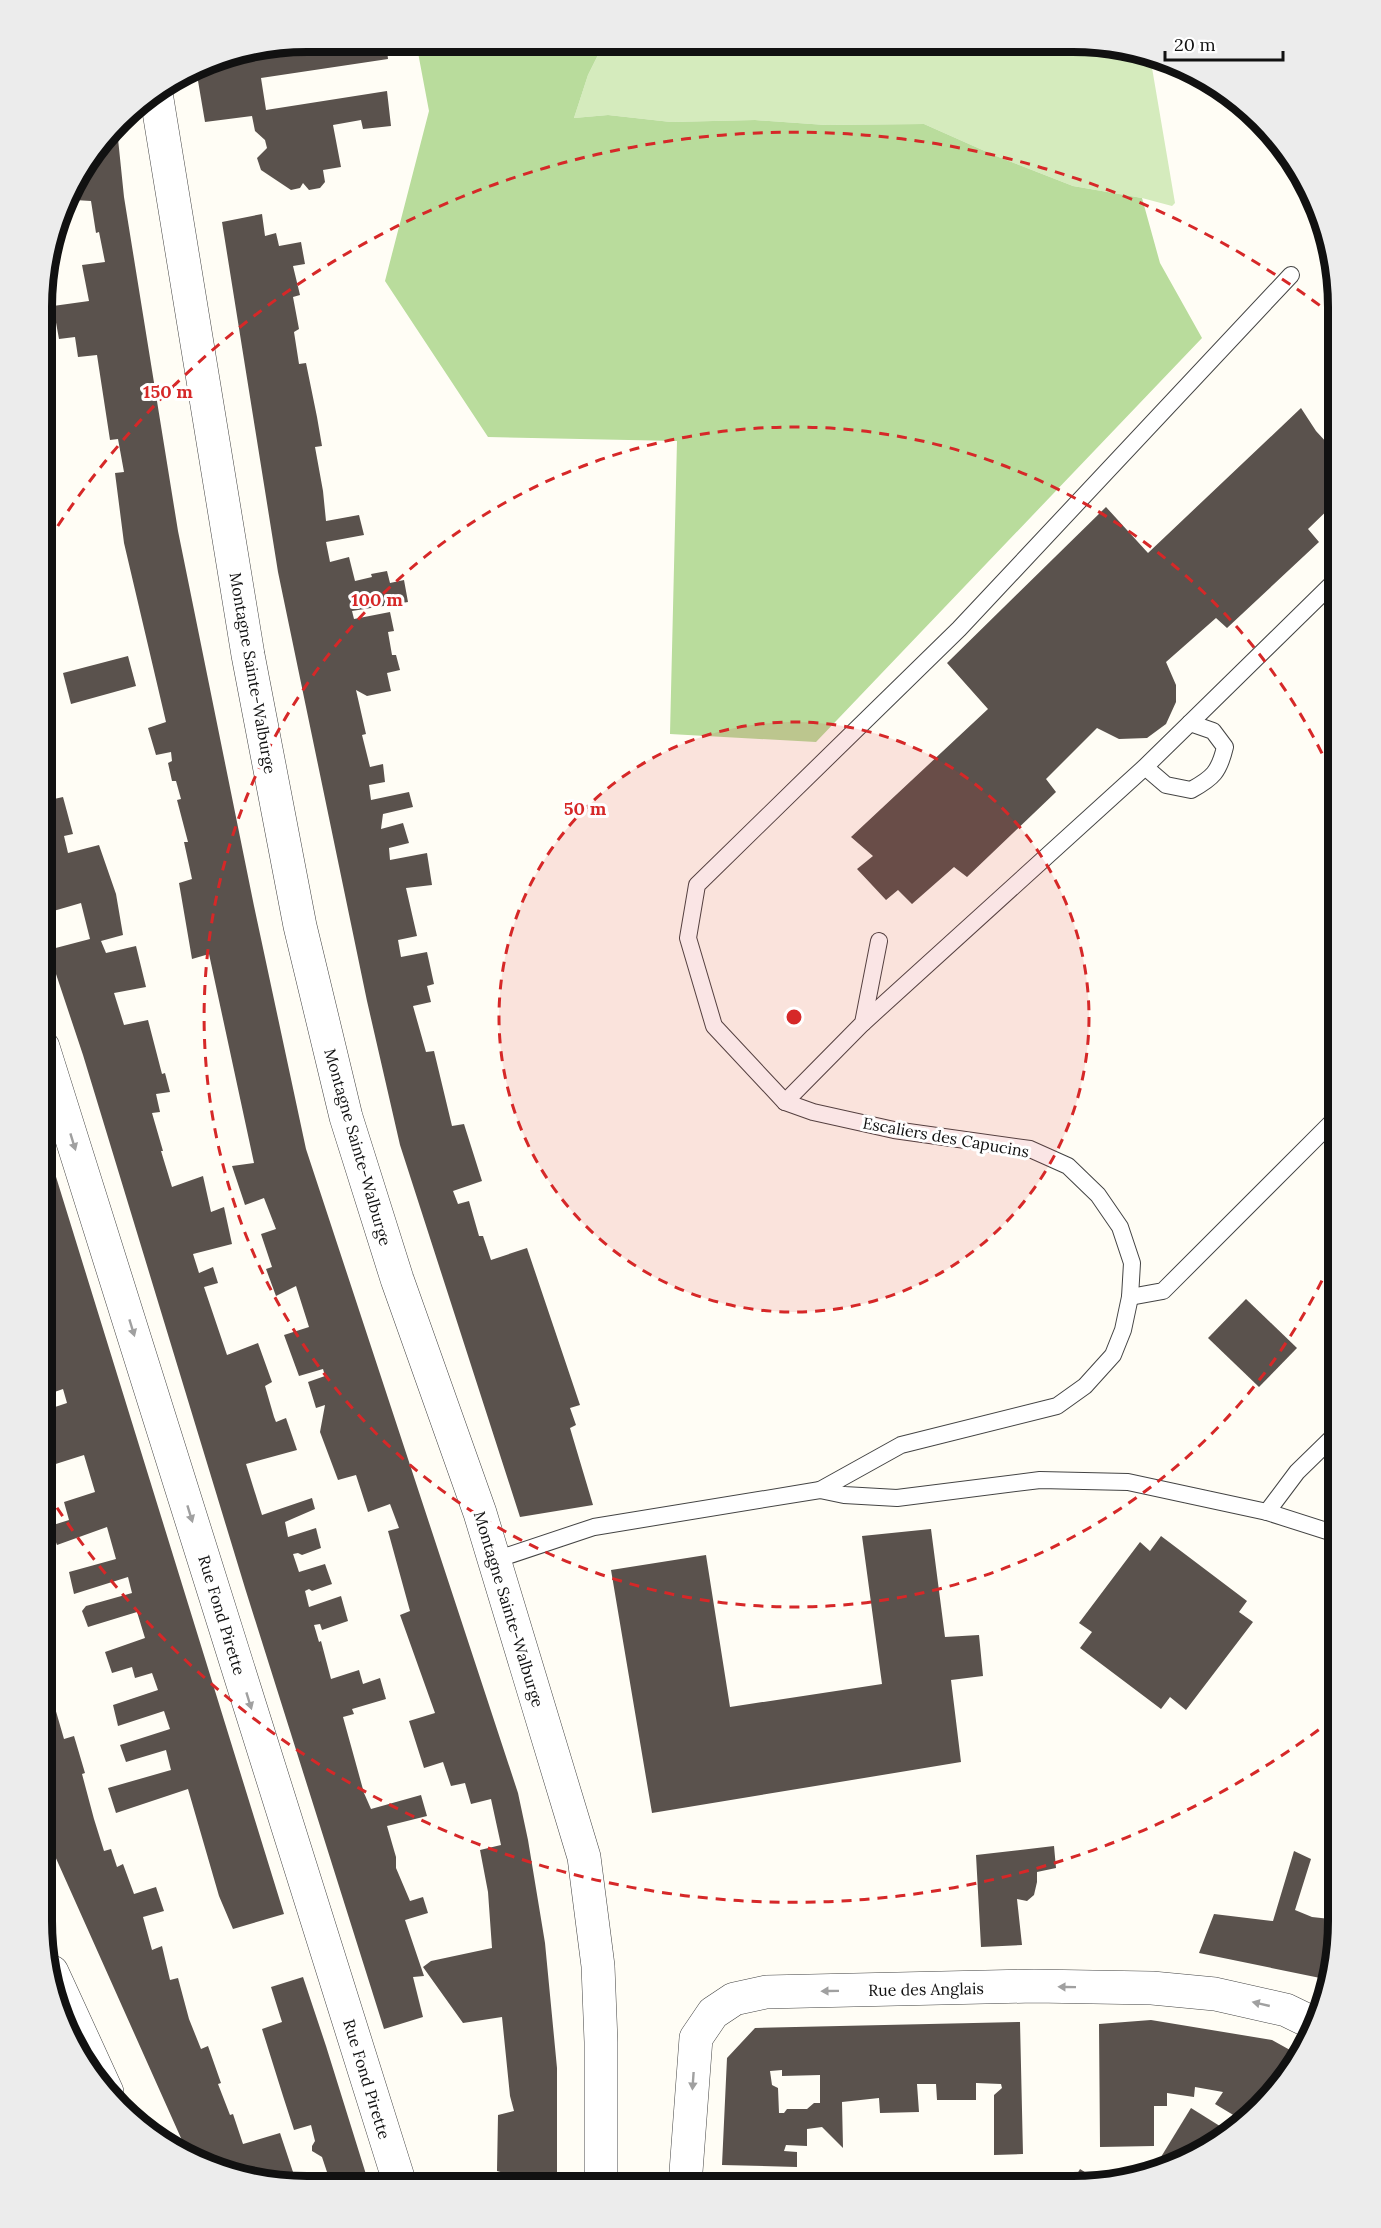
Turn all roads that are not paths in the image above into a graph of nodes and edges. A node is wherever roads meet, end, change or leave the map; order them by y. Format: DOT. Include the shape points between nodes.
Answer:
graph roads {
  1 [pos="157,102"];
  2 [pos="1291,275"];
  3 [pos="1328,588"];
  4 [pos="1190,723"];
  5 [pos="1145,767"];
  6 [pos="879,941"];
  7 [pos="863,1023"];
  8 [pos="52,1076"];
  9 [pos="785,1102"];
  10 [pos="1328,1126"];
  11 [pos="1130,1297"];
  12 [pos="1328,1442"];
  13 [pos="820,1490"];
  14 [pos="1267,1512"];
  15 [pos="1328,1531"];
  16 [pos="495,1560"];
  17 [pos="66,2001"];
  18 [pos="1308,2021"];
  19 [pos="87,2048"];
  20 [pos="397,2175"];
  21 [pos="601,2175"];
  22 [pos="686,2175"];
  1 -- 16 [label="street, Montagne Sainte-Walburge" via="248,655 300,926 349,1128"];
  2 -- 9 [label="lane" via="959,629 697,885 688,938 714,1026"];
  3 -- 4 [label="lane"];
  4 -- 5 [label="lane"];
  4 -- 5 [label="lane" via="1213,731 1225,747 1210,780 1191,790 1166,785"];
  5 -- 7 [label="lane"];
  6 -- 7 [label="lane"];
  7 -- 9 [label="lane"];
  8 -- 20 [label="street, Rue Fond Pirette, one-way"];
  9 -- 11 [label="lane, Escaliers des Capucins" via="894,1130 1030,1149 1068,1166 1098,1195 1120,1227 1132,1263"];
  10 -- 11 [label="lane" via="1163,1291"];
  11 -- 13 [label="lane, Escaliers des Capucins" via="1113,1354 1085,1386 1057,1406 901,1445"];
  12 -- 14 [label="lane" via="1297,1472"];
  13 -- 14 [label="lane, Escaliers des Capucins" via="897,1498 1040,1480 1128,1482"];
  13 -- 16 [label="lane, Escaliers des Capucins" via="594,1527"];
  14 -- 15 [label="lane, Escaliers des Capucins"];
  16 -- 21 [label="street, Montagne Sainte-Walburge" via="584,1857 598,1966"];
  17 -- 19 [label="street"];
  18 -- 22 [label="street, Rue des Anglais, one-way" via="1286,2010 1215,1994 1152,1988 1034,1986 766,1992 734,2000 712,2013 696,2038"];
}
